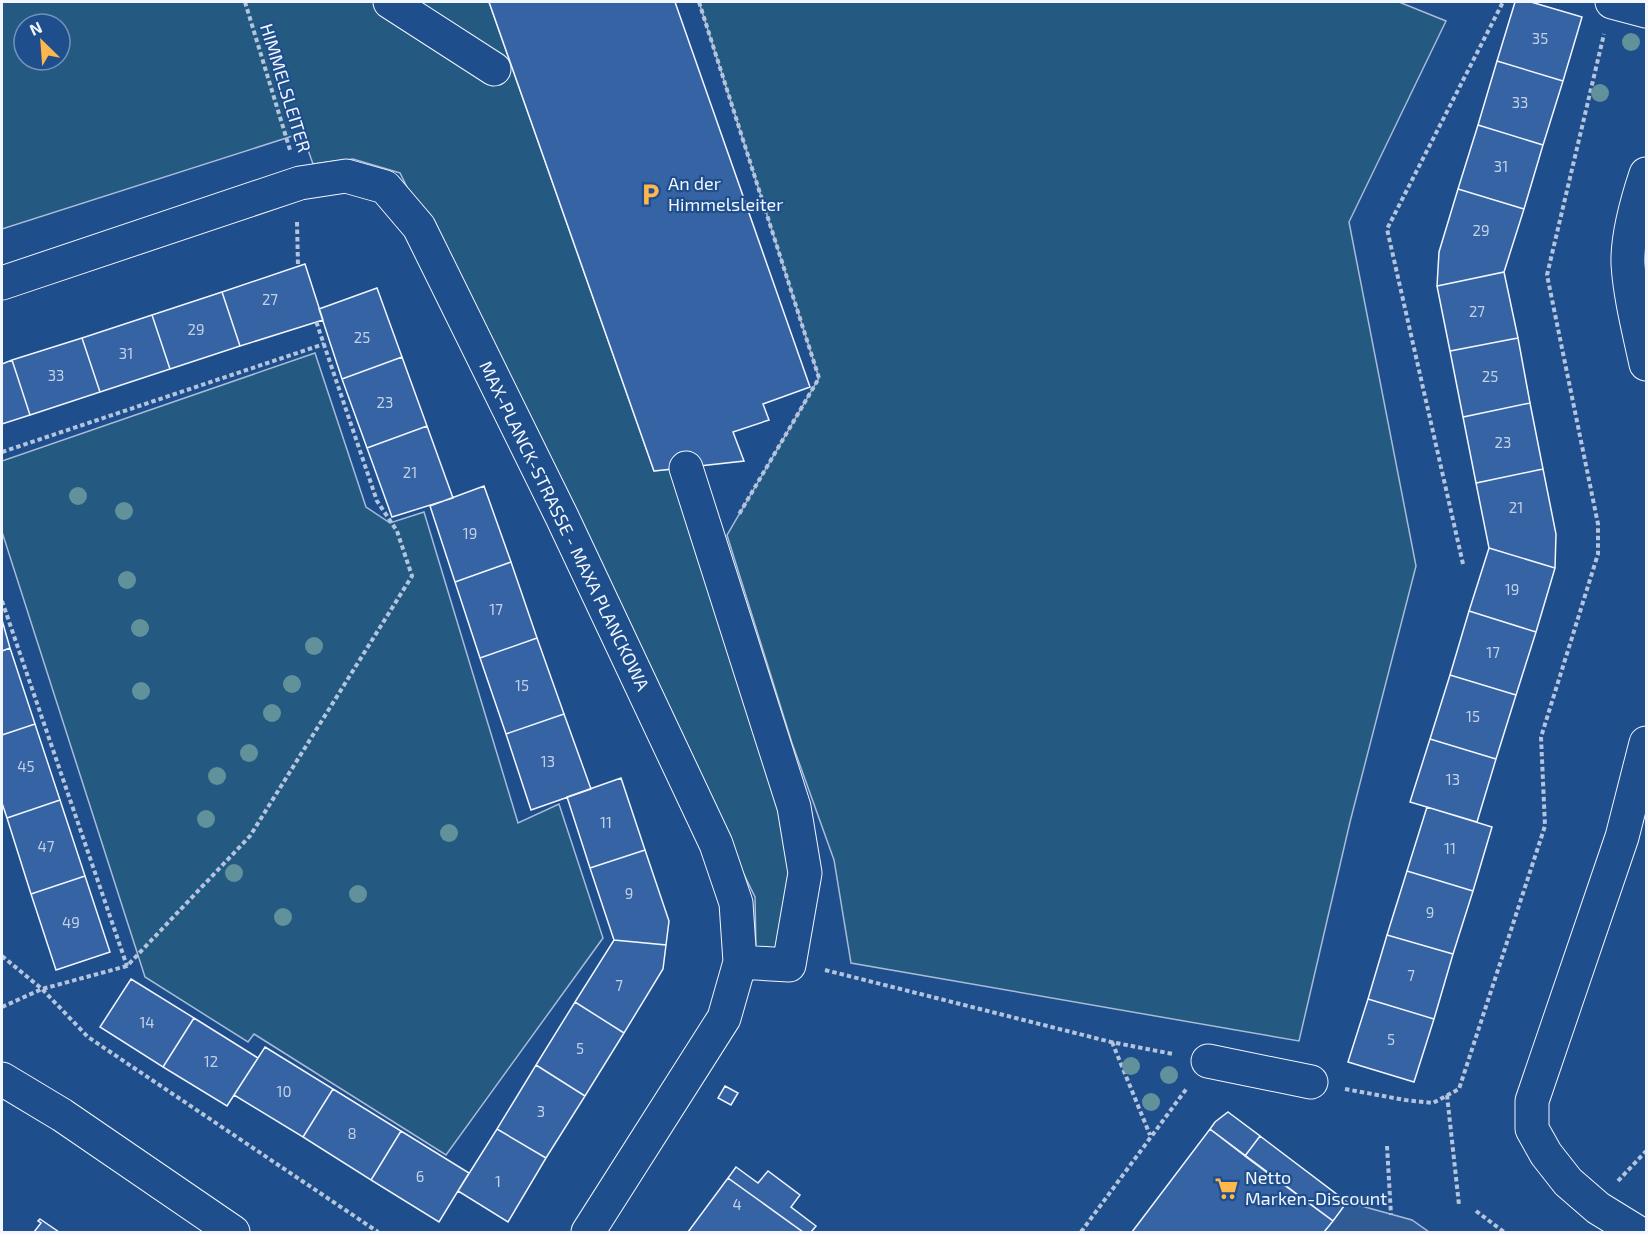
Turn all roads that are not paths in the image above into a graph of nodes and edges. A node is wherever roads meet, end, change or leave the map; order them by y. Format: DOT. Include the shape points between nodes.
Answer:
graph roads {
  1 [pos="390,2"];
  2 [pos="1647,11"];
  3 [pos="1609,13"];
  4 [pos="494,69"];
  5 [pos="1647,174"];
  6 [pos="2,283"];
  7 [pos="1647,364"];
  8 [pos="686,468"];
  9 [pos="1647,743"];
  10 [pos="740,962"];
  11 [pos="1208,1061"];
  12 [pos="2,1079"];
  13 [pos="1311,1082"];
  14 [pos="233,1233"];
  15 [pos="588,1233"];
  16 [pos="1637,1233"];
  1 -- 4 [label="street"];
  2 -- 3 [label="street"];
  5 -- 7 [label="street" via="1636,206 1628,262"];
  6 -- 10 [label="street, MAX-PLANCK-STRASSE - MAXA PLANCKOWA" via="300,183 346,176 385,187 419,227 562,517 716,844 736,903"];
  8 -- 10 [label="street" via="794,807 805,873 789,965"];
  9 -- 16 [label="street" via="1622,837 1532,1101 1532,1129 1568,1182 1598,1208"];
  10 -- 15 [label="street, MAX-PLANCK-STRASSE - MAXA PLANCKOWA" via="724,1018"];
  11 -- 13 [label="street"];
  12 -- 14 [label="street" via="62,1115"];
}
